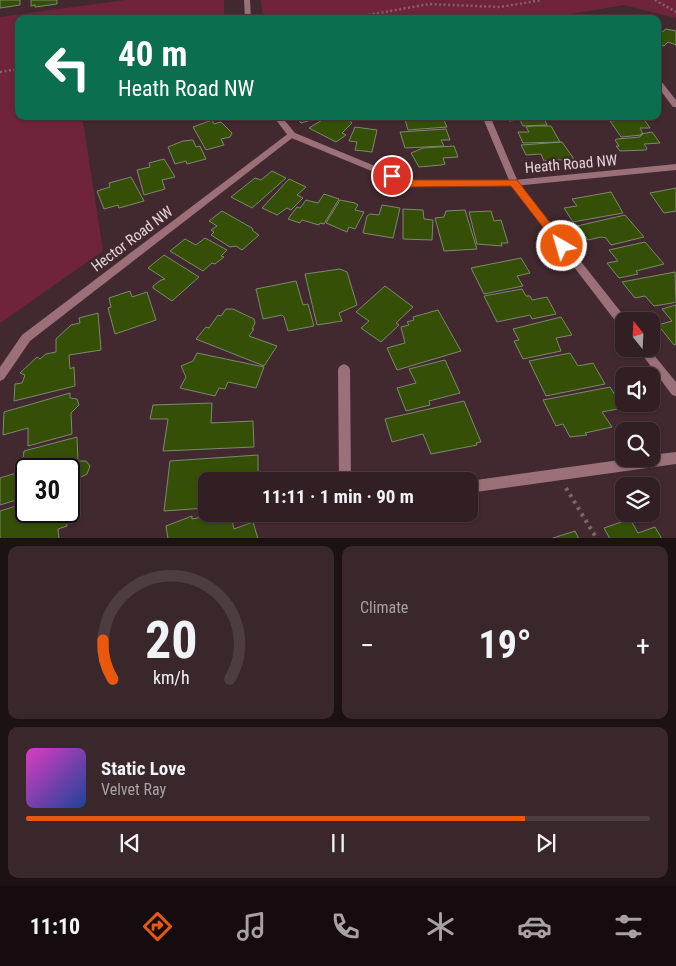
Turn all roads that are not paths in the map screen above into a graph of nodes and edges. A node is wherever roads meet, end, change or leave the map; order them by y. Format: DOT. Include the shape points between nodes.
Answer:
graph roads {
  1 [pos="247,0"];
  2 [pos="248,15"];
  3 [pos="661,87"];
  4 [pos="676,105"];
  5 [pos="280,120"];
  6 [pos="488,120"];
  7 [pos="292,135"];
  8 [pos="676,167"];
  9 [pos="514,183"];
  10 [pos="615,312"];
  11 [pos="650,358"];
  12 [pos="344,370"];
  13 [pos="0,376"];
  14 [pos="676,391"];
  15 [pos="676,458"];
  16 [pos="345,472"];
  17 [pos="478,485"];
  1 -- 2 [label="street"];
  3 -- 4 [label="street"];
  5 -- 7 [label="street, Heath Road NW"];
  6 -- 9 [label="street"];
  7 -- 9 [label="street, Heath Road NW" via="408,183"];
  7 -- 13 [label="street, Hector Road NW" via="26,338"];
  8 -- 9 [label="street, Heath Road NW"];
  9 -- 10 [label="street"];
  11 -- 14 [label="street"];
  12 -- 16 [label="street"];
  15 -- 17 [label="street"];
}
